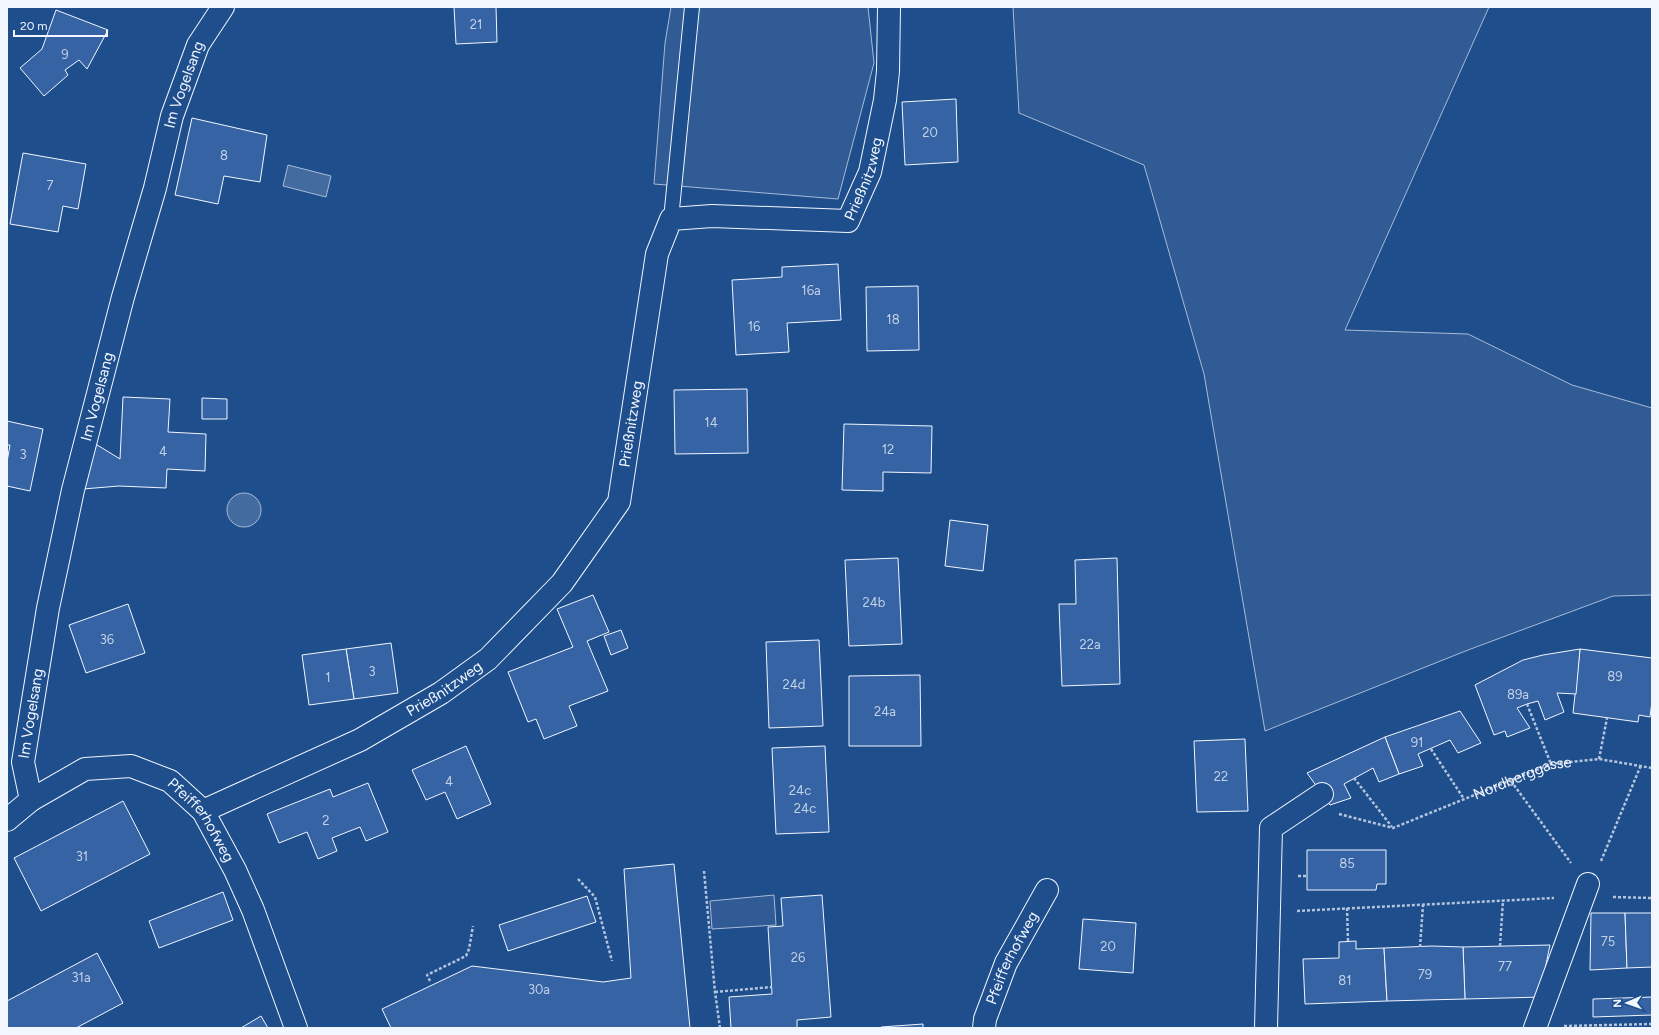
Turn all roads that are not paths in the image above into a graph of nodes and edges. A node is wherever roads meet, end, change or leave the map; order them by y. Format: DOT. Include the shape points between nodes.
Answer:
graph roads {
  1 [pos="223,7"];
  2 [pos="692,7"];
  3 [pos="889,7"];
  4 [pos="671,219"];
  5 [pos="1318,797"];
  6 [pos="32,800"];
  7 [pos="203,810"];
  8 [pos="7,820"];
  9 [pos="1047,890"];
  10 [pos="1585,890"];
  11 [pos="1535,1027"];
  12 [pos="296,1028"];
  13 [pos="984,1028"];
  14 [pos="1266,1028"];
  1 -- 6 [label="street, Im Vogelsang" via="198,45 172,116 73,490 48,608 24,762"];
  2 -- 4 [label="lane"];
  3 -- 4 [label="street, Prießnitzweg" via="885,100 870,172 848,221 712,216"];
  4 -- 7 [label="street, Prießnitzweg" via="657,254 619,502 562,583 488,659 441,693 360,740"];
  5 -- 14 [label="street" via="1271,828"];
  6 -- 7 [label="street, Pfeifferhofweg" via="86,769 131,766 170,782"];
  6 -- 8 [label="street, Pfeifferhofweg"];
  7 -- 12 [label="street, Pfeifferhofweg" via="254,910"];
  9 -- 13 [label="street, Pfeifferhofweg" via="1006,963"];
  10 -- 11 [label="street"];
}
